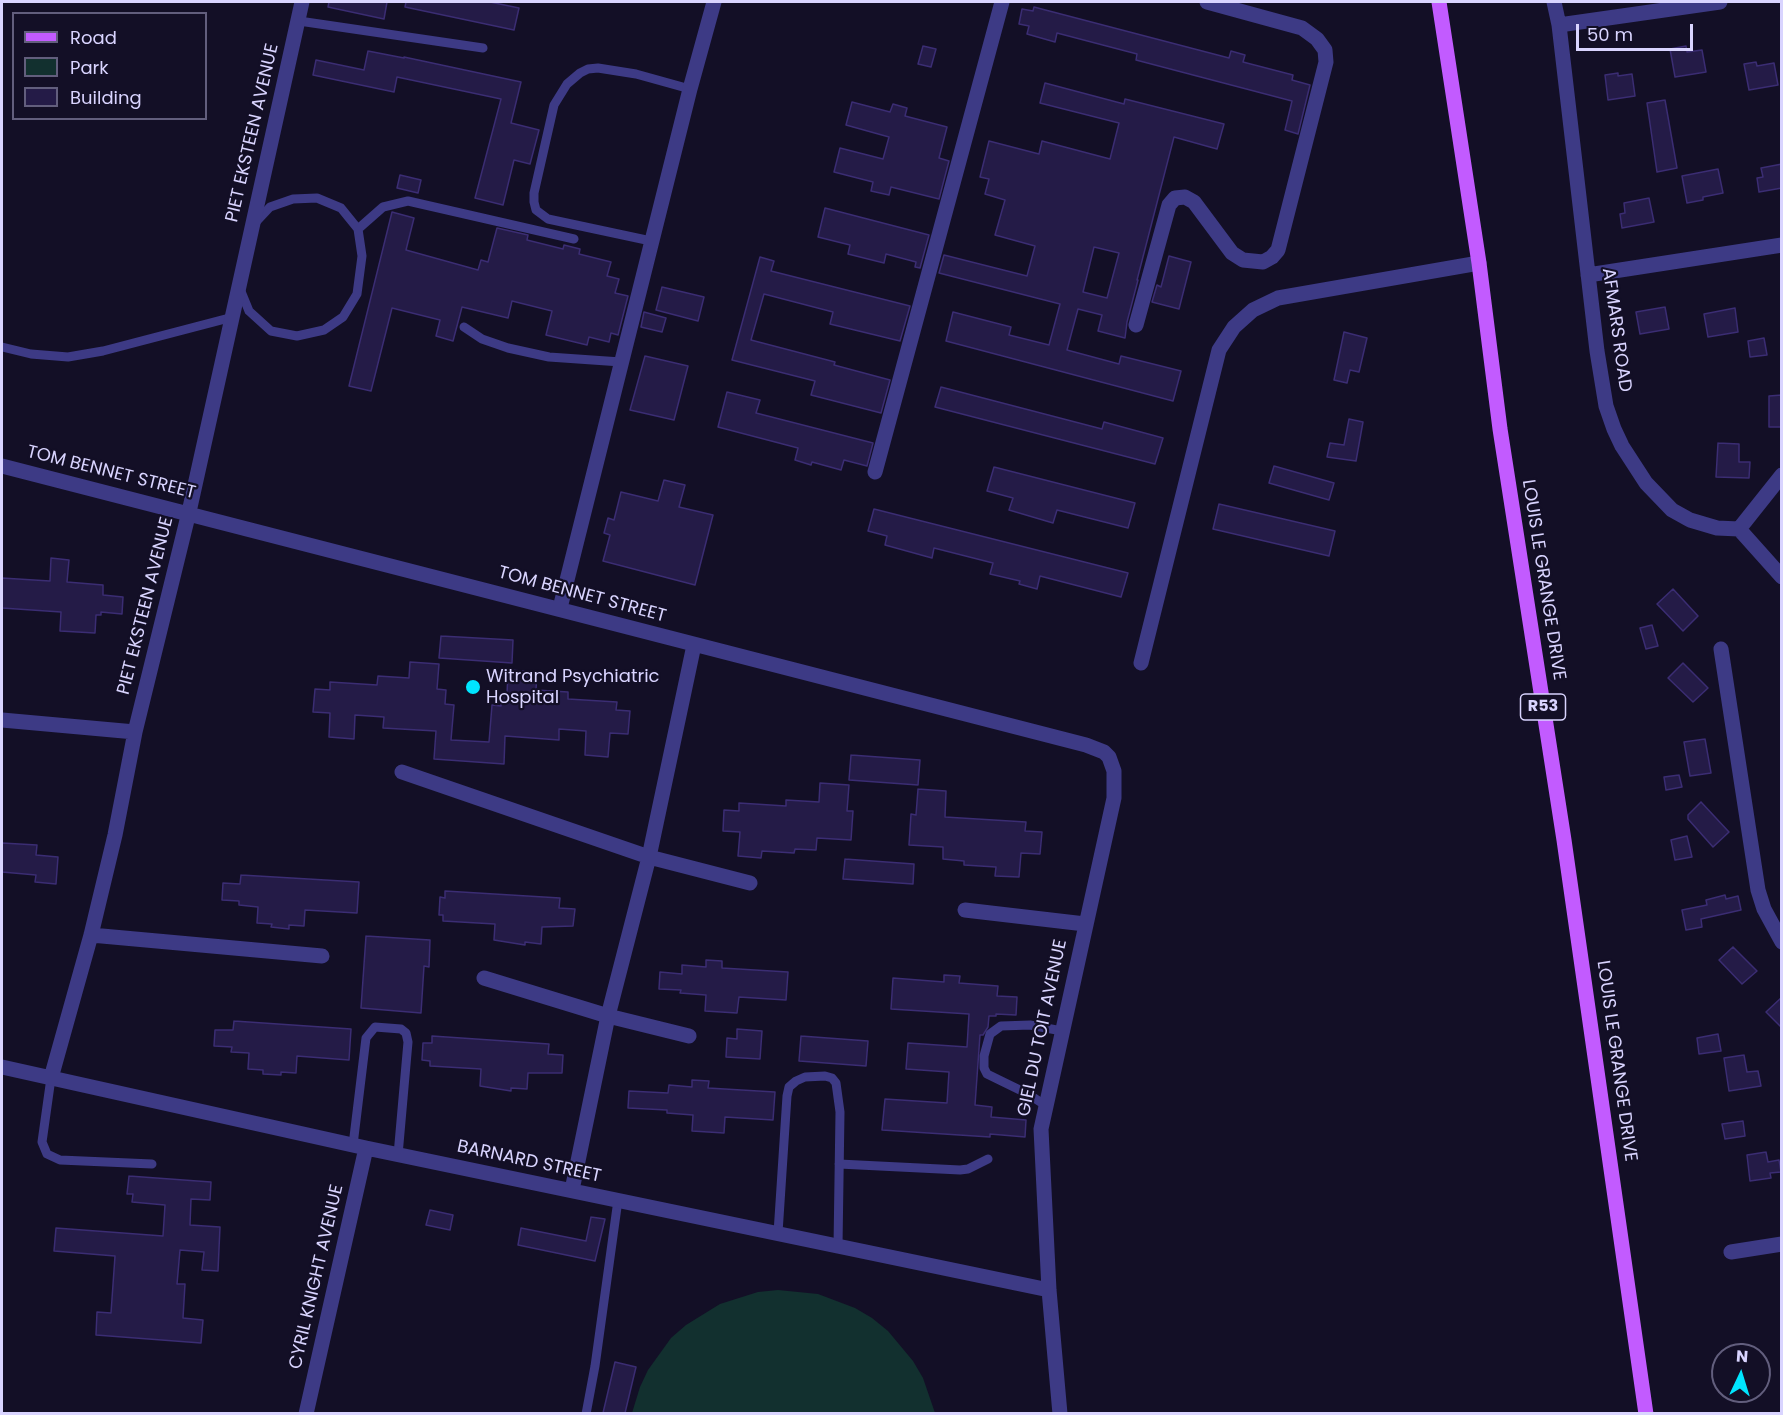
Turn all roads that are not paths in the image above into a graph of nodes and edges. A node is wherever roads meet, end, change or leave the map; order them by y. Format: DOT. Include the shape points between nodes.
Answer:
graph roads {
  1 [pos="302,2"];
  2 [pos="714,2"];
  3 [pos="1002,2"];
  4 [pos="1207,2"];
  5 [pos="1439,2"];
  6 [pos="1554,2"];
  7 [pos="1720,2"];
  8 [pos="299,21"];
  9 [pos="1559,25"];
  10 [pos="483,48"];
  11 [pos="690,89"];
  12 [pos="252,225"];
  13 [pos="358,229"];
  14 [pos="574,239"];
  15 [pos="651,241"];
  16 [pos="1782,245"];
  17 [pos="1479,263"];
  18 [pos="1588,275"];
  19 [pos="239,287"];
  20 [pos="233,317"];
  21 [pos="1136,326"];
  22 [pos="464,327"];
  23 [pos="2,347"];
  24 [pos="621,362"];
  25 [pos="2,465"];
  26 [pos="874,472"];
  27 [pos="1782,475"];
  28 [pos="189,512"];
  29 [pos="1739,529"];
  30 [pos="1782,577"];
  31 [pos="560,608"];
  32 [pos="694,645"];
  33 [pos="1721,649"];
  34 [pos="1141,663"];
  35 [pos="2,720"];
  36 [pos="135,732"];
  37 [pos="402,772"];
  38 [pos="1114,798"];
  39 [pos="650,857"];
  40 [pos="750,883"];
  41 [pos="965,910"];
  42 [pos="1085,924"];
  43 [pos="91,934"];
  44 [pos="1782,942"];
  45 [pos="322,956"];
  46 [pos="484,978"];
  47 [pos="608,1016"];
  48 [pos="1062,1031"];
  49 [pos="689,1036"];
  50 [pos="2,1066"];
  51 [pos="51,1078"];
  52 [pos="1045,1105"];
  53 [pos="359,1147"];
  54 [pos="398,1155"];
  55 [pos="988,1159"];
  56 [pos="152,1164"];
  57 [pos="839,1164"];
  58 [pos="572,1190"];
  59 [pos="618,1200"];
  60 [pos="778,1233"];
  61 [pos="1782,1244"];
  62 [pos="838,1246"];
  63 [pos="1731,1252"];
  64 [pos="1049,1290"];
  65 [pos="311,1412"];
  66 [pos="586,1413"];
  67 [pos="1060,1413"];
  68 [pos="1646,1413"];
  1 -- 8 [label="street, PIET EKSTEEN AVENUE"];
  2 -- 11 [label="street"];
  3 -- 26 [label="street"];
  4 -- 21 [label="street" via="1302,28 1325,50 1326,62 1278,250 1263,261 1242,260 1232,253 1194,202 1185,197 1175,198 1169,205"];
  5 -- 17 [label="main road, LOUIS LE GRANGE DRIVE / R53"];
  6 -- 9 [label="street, AFMARS ROAD"];
  7 -- 9 [label="street"];
  8 -- 10 [label="lane"];
  8 -- 12 [label="street, PIET EKSTEEN AVENUE"];
  9 -- 18 [label="street, AFMARS ROAD"];
  11 -- 15 [label="street"];
  11 -- 15 [label="lane" via="636,74 588,69 567,84 554,105 534,193 536,210 548,219"];
  12 -- 13 [label="lane" via="270,207 293,199 317,198 341,208"];
  12 -- 19 [label="street, PIET EKSTEEN AVENUE"];
  13 -- 14 [label="lane" via="383,207 408,201"];
  13 -- 19 [label="lane" via="362,256 357,294 343,317 324,330 297,336 271,331 249,311"];
  15 -- 24 [label="street"];
  16 -- 18 [label="street"];
  17 -- 34 [label="street" via="1278,298 1253,310 1234,327 1219,350"];
  17 -- 68 [label="main road, LOUIS LE GRANGE DRIVE / R53" via="1500,429"];
  18 -- 29 [label="street, AFMARS ROAD" via="1606,406 1622,446 1646,483 1672,510 1717,528"];
  19 -- 20 [label="street, PIET EKSTEEN AVENUE"];
  20 -- 23 [label="lane" via="68,357"];
  20 -- 28 [label="street, PIET EKSTEEN AVENUE"];
  22 -- 24 [label="lane" via="482,339 508,348 549,357"];
  24 -- 31 [label="street"];
  25 -- 28 [label="street, TOM BENNET STREET"];
  27 -- 29 [label="street"];
  28 -- 31 [label="street, TOM BENNET STREET"];
  28 -- 36 [label="street, PIET EKSTEEN AVENUE"];
  29 -- 30 [label="street"];
  31 -- 32 [label="street, TOM BENNET STREET"];
  32 -- 38 [label="street, TOM BENNET STREET" via="1086,745 1104,752 1113,762"];
  32 -- 39 [label="street"];
  33 -- 44 [label="street" via="1758,890"];
  35 -- 36 [label="street"];
  36 -- 43 [label="street, PIET EKSTEEN AVENUE"];
  37 -- 39 [label="street"];
  38 -- 42 [label="street, GIEL DU TOIT AVENUE"];
  39 -- 40 [label="street"];
  39 -- 47 [label="street"];
  41 -- 42 [label="street"];
  42 -- 48 [label="street, GIEL DU TOIT AVENUE"];
  43 -- 45 [label="street"];
  43 -- 51 [label="street, PIET EKSTEEN AVENUE"];
  46 -- 47 [label="street"];
  47 -- 49 [label="street"];
  47 -- 58 [label="street"];
  48 -- 52 [label="street, GIEL DU TOIT AVENUE"];
  48 -- 52 [label="lane" via="1030,1025 1000,1026 990,1034 984,1056 987,1074"];
  50 -- 51 [label="street, BARNARD STREET"];
  51 -- 53 [label="street, BARNARD STREET"];
  51 -- 56 [label="lane" via="42,1142 47,1154 60,1161"];
  52 -- 64 [label="street, GIEL DU TOIT AVENUE" via="1041,1129"];
  53 -- 54 [label="street, BARNARD STREET"];
  53 -- 54 [label="lane" via="366,1038 375,1027 401,1029 408,1042"];
  53 -- 65 [label="street, CYRIL KNIGHT AVENUE"];
  54 -- 58 [label="street, BARNARD STREET"];
  55 -- 57 [label="lane" via="960,1170"];
  57 -- 60 [label="lane" via="836,1083 832,1078 814,1075 796,1081 787,1096"];
  57 -- 62 [label="lane"];
  58 -- 59 [label="street, BARNARD STREET"];
  59 -- 60 [label="street, BARNARD STREET"];
  59 -- 66 [label="lane"];
  60 -- 62 [label="street, BARNARD STREET"];
  61 -- 63 [label="street"];
  62 -- 64 [label="street, BARNARD STREET"];
  64 -- 67 [label="street, GIEL DU TOIT AVENUE"];
}
